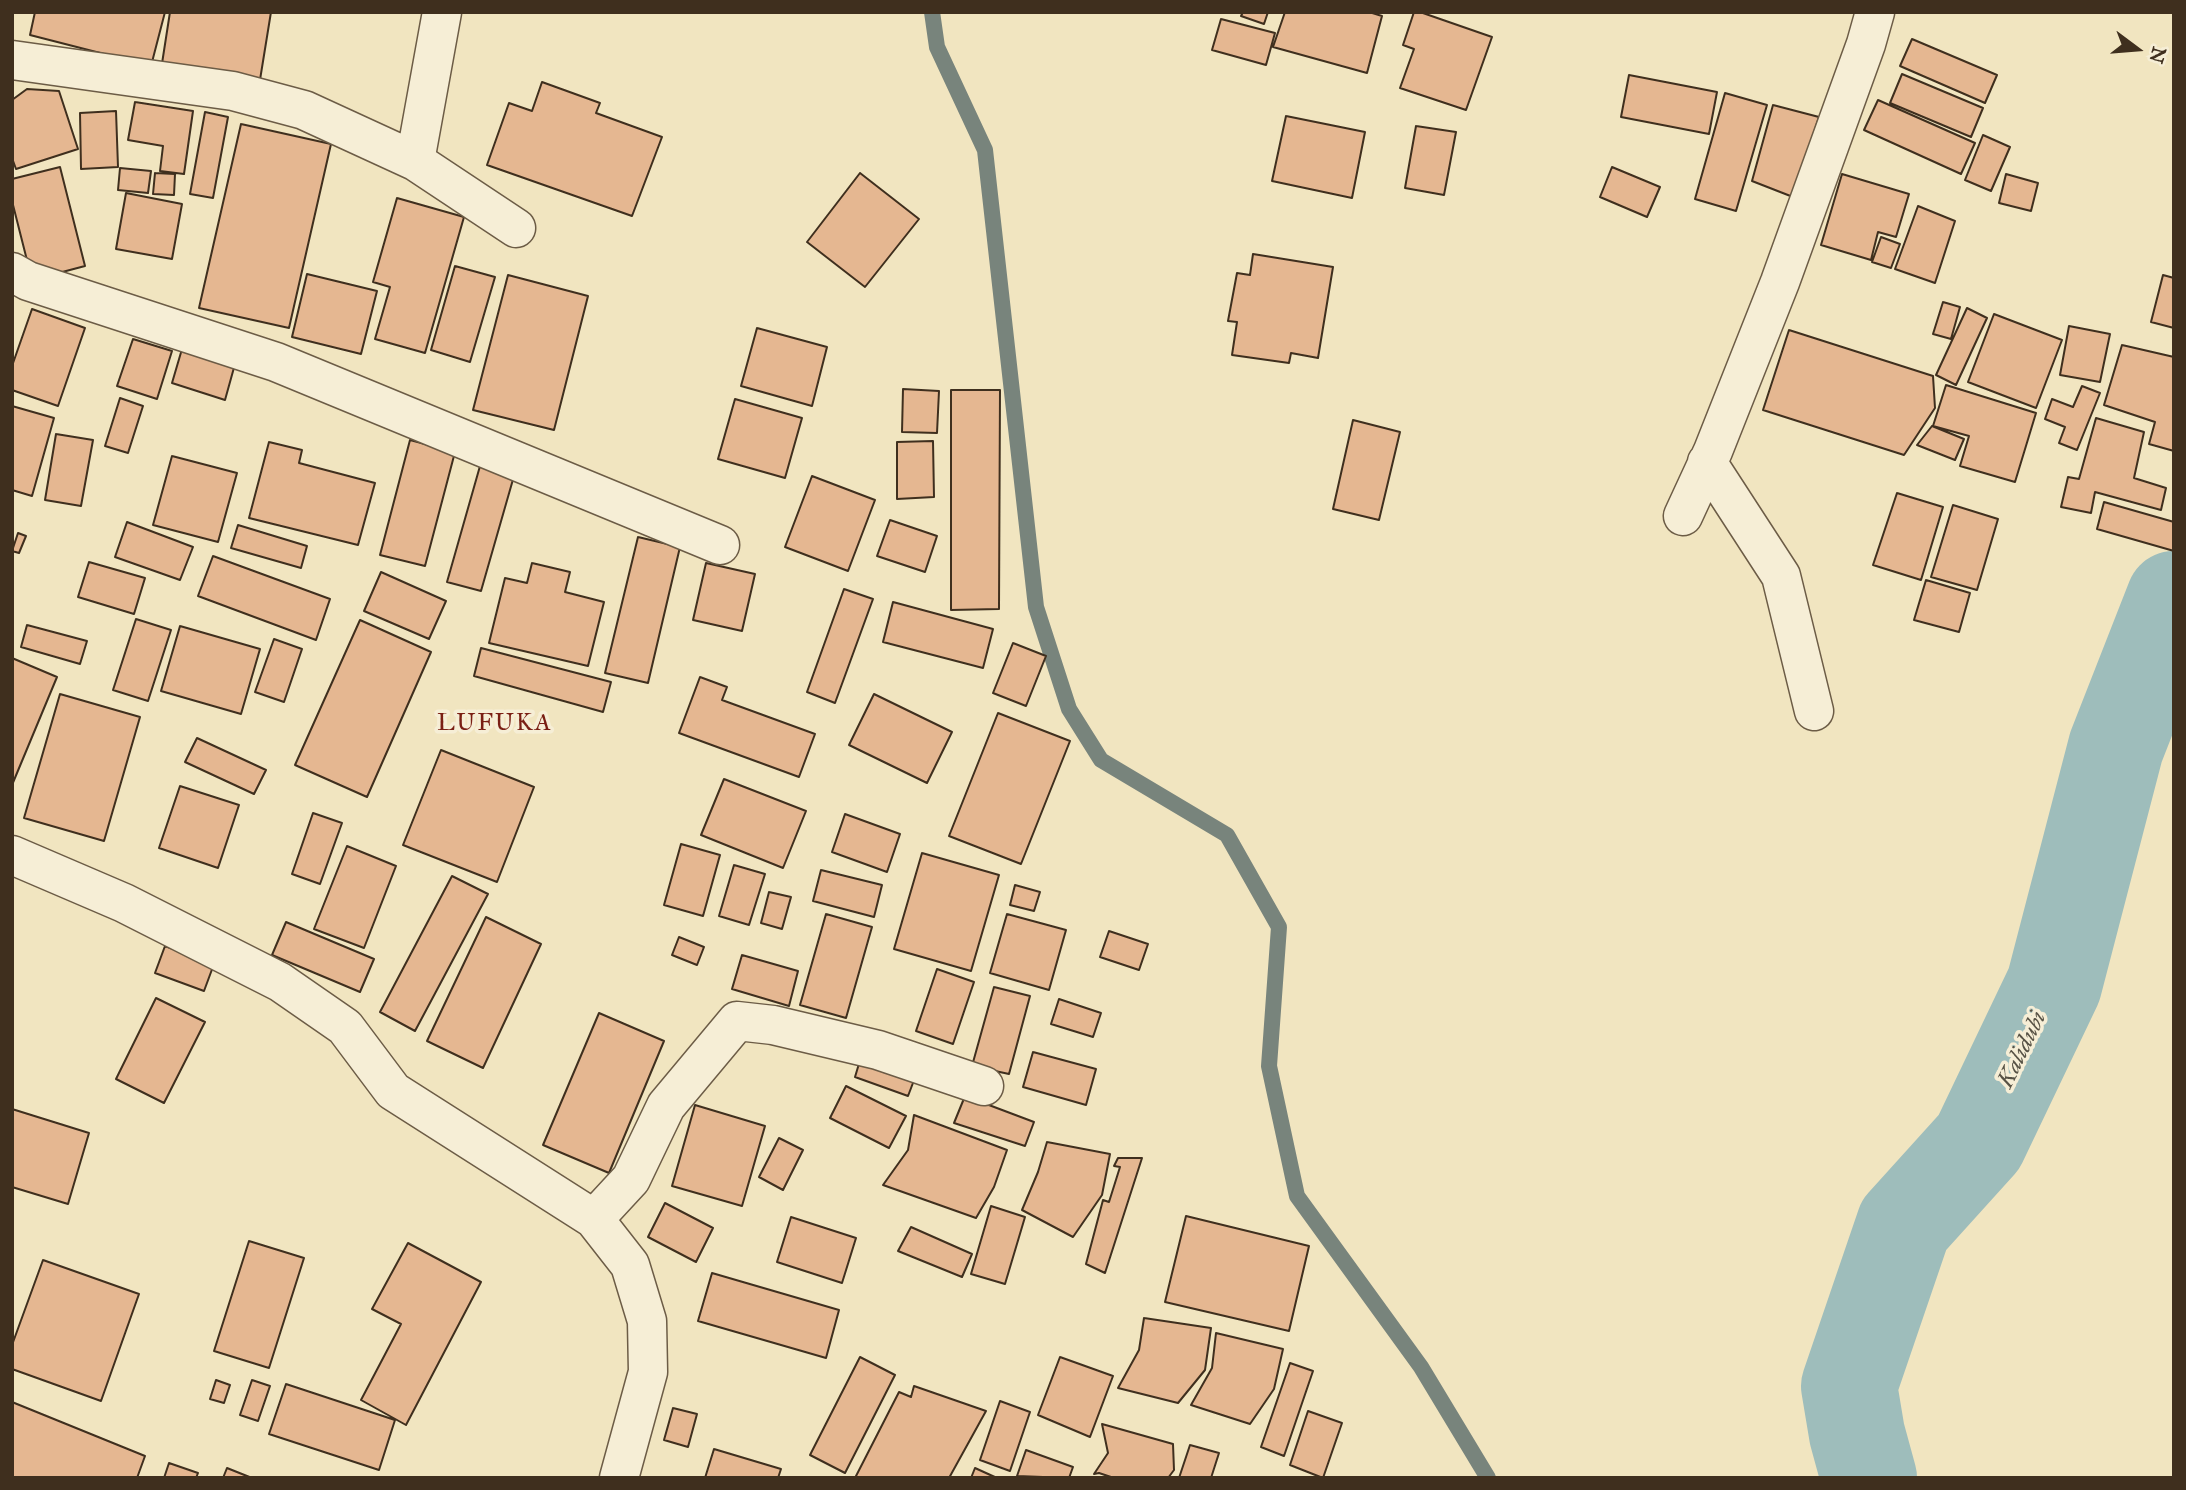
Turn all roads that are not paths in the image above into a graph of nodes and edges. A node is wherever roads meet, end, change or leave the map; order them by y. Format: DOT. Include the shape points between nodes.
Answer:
graph roads {
  1 [pos="442,12"];
  2 [pos="1875,12"];
  3 [pos="12,60"];
  4 [pos="415,161"];
  5 [pos="516,228"];
  6 [pos="12,271"];
  7 [pos="1707,463"];
  8 [pos="1683,516"];
  9 [pos="720,545"];
  10 [pos="1814,711"];
  11 [pos="12,855"];
  12 [pos="984,1086"];
  13 [pos="594,1219"];
  14 [pos="619,1478"];
  1 -- 4 [label="street"];
  2 -- 7 [label="street" via="1780,282"];
  3 -- 4 [label="street" via="233,91 304,110"];
  4 -- 5 [label="street"];
  6 -- 9 [label="street" via="28,281 276,362"];
  7 -- 8 [label="street"];
  7 -- 10 [label="street" via="1781,576"];
  11 -- 13 [label="street" via="124,903 280,982 345,1027 393,1091"];
  12 -- 13 [label="street" via="878,1050 737,1021 666,1106 631,1179"];
  13 -- 14 [label="street" via="629,1265 647,1321 648,1372"];
}
